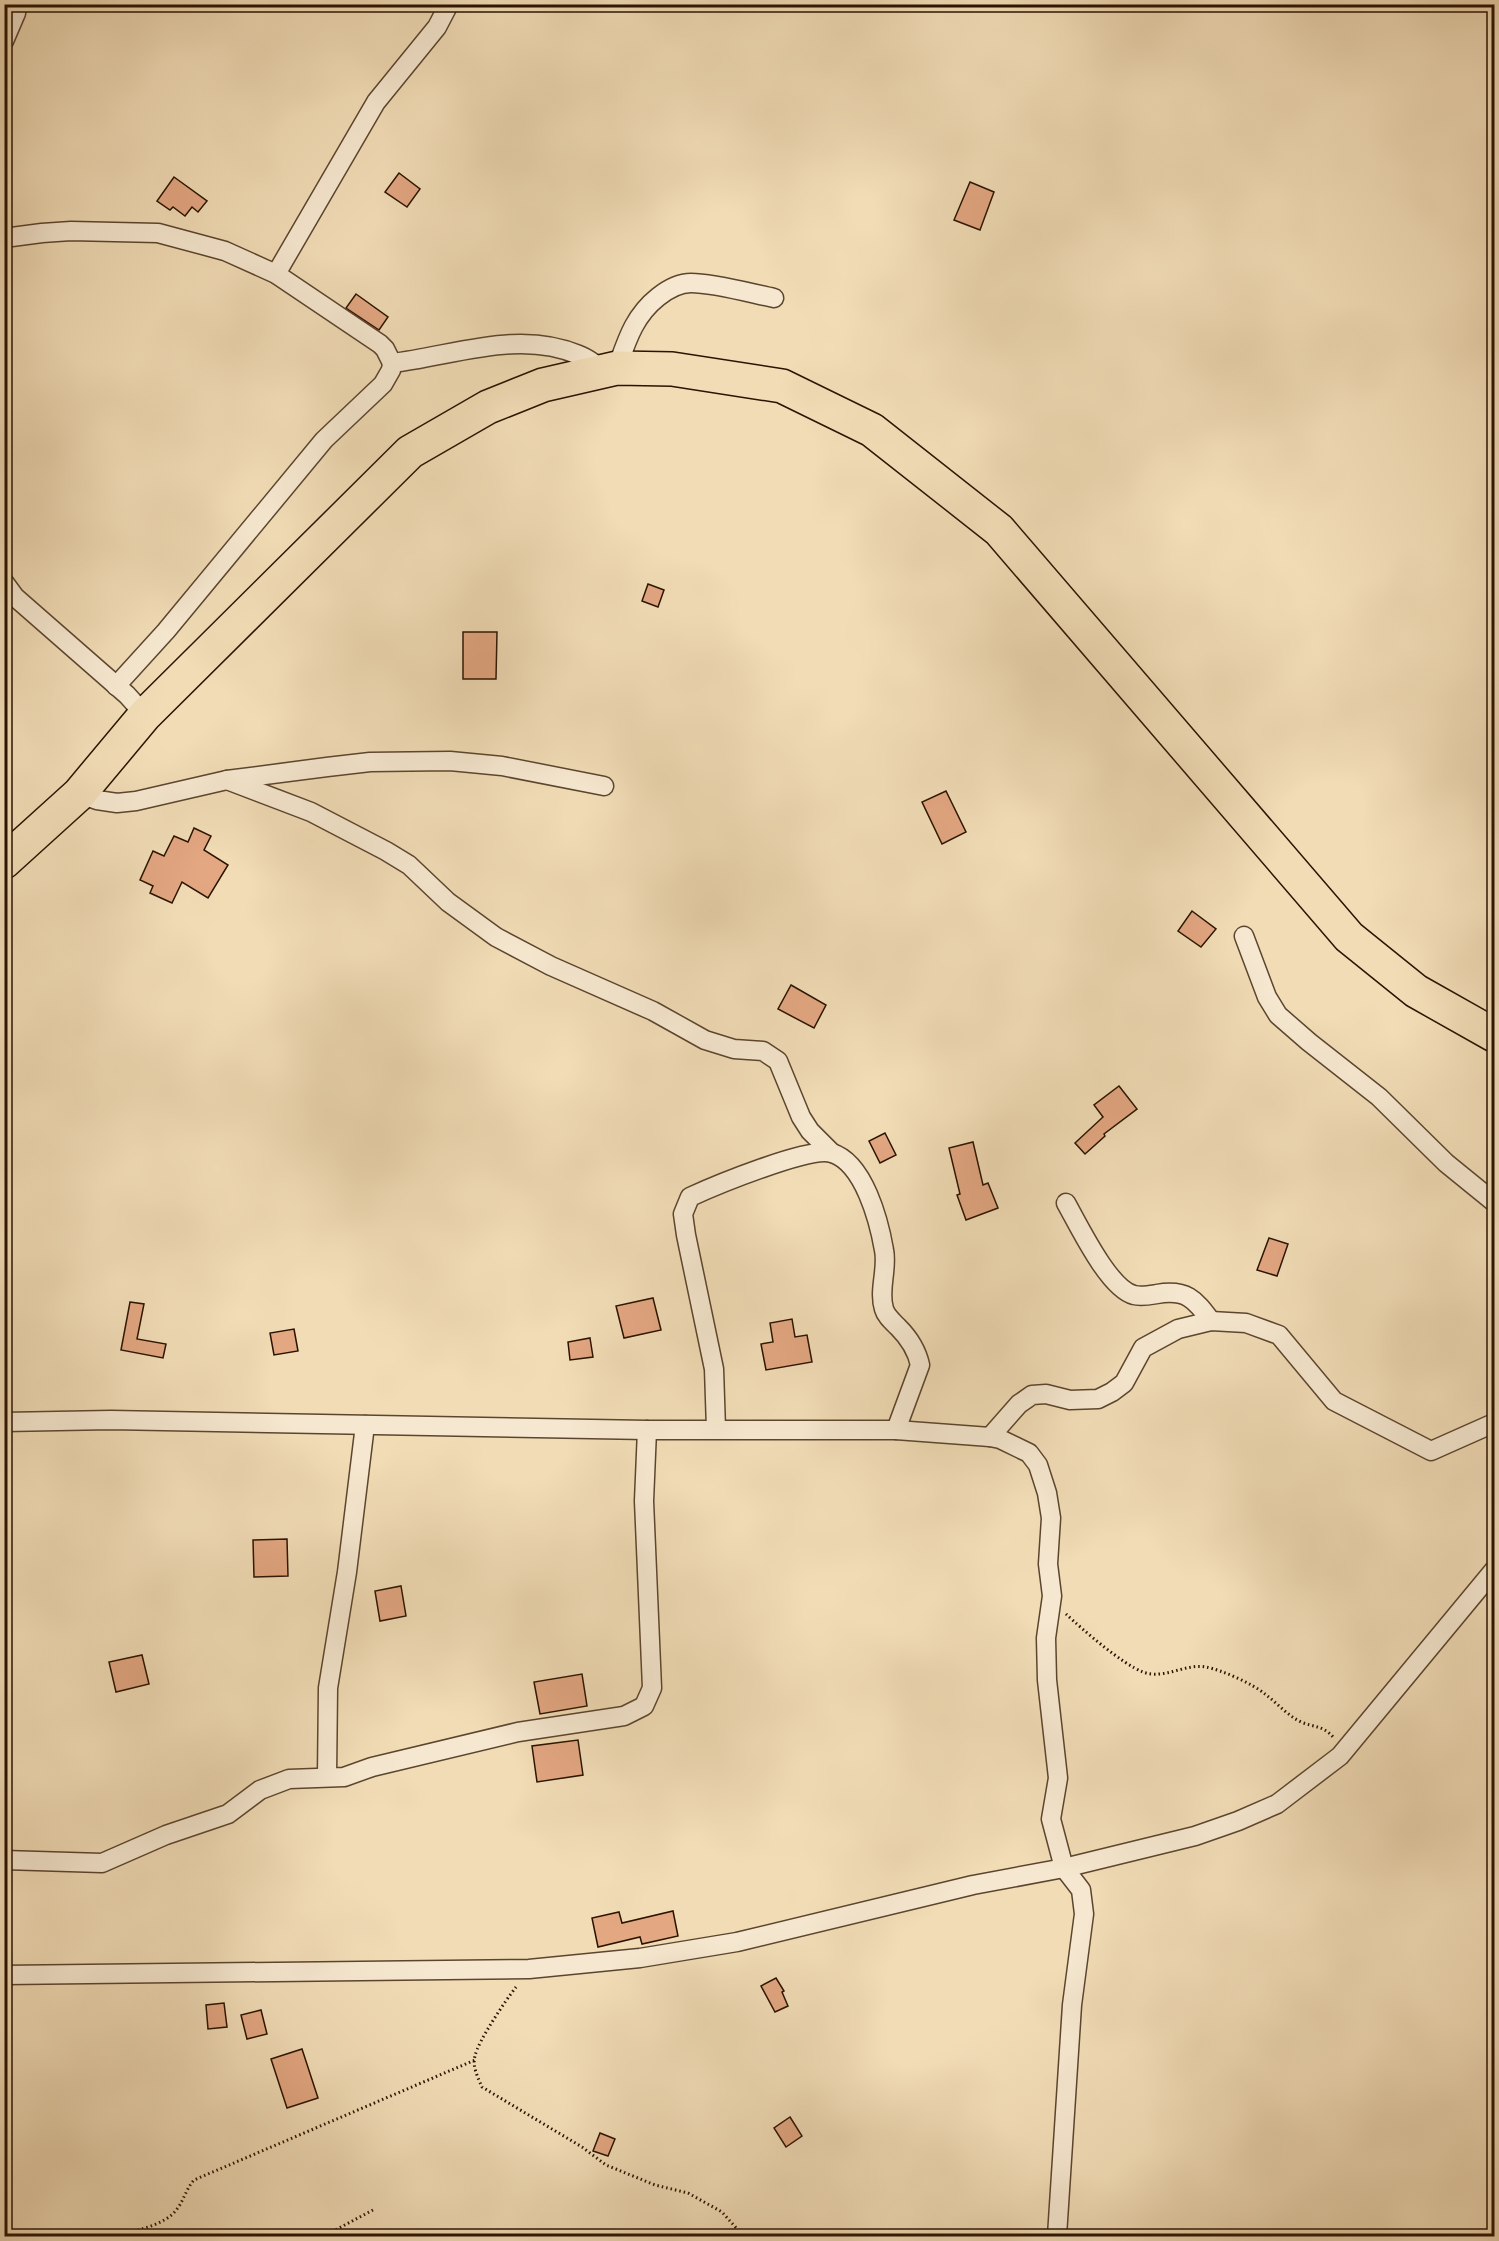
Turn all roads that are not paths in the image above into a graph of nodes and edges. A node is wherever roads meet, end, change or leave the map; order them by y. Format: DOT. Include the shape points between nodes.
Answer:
graph roads {
  1 [pos="17,4"];
  2 [pos="449,4"];
  3 [pos="4,41"];
  4 [pos="4,238"];
  5 [pos="276,274"];
  6 [pos="774,298"];
  7 [pos="392,363"];
  8 [pos="610,368"];
  9 [pos="4,582"];
  10 [pos="116,686"];
  11 [pos="145,715"];
  12 [pos="227,780"];
  13 [pos="604,786"];
  14 [pos="79,794"];
  15 [pos="4,862"];
  16 [pos="1244,936"];
  17 [pos="1494,1035"];
  18 [pos="832,1153"];
  19 [pos="1494,1202"];
  20 [pos="1066,1203"];
  21 [pos="1211,1321"];
  22 [pos="4,1422"];
  23 [pos="1494,1423"];
  24 [pos="365,1425"];
  25 [pos="716,1429"];
  26 [pos="647,1430"];
  27 [pos="896,1430"];
  28 [pos="990,1437"];
  29 [pos="1494,1570"];
  30 [pos="327,1776"];
  31 [pos="4,1860"];
  32 [pos="1064,1868"];
  33 [pos="4,1975"];
  34 [pos="1056,2236"];
  1 -- 3 [label="street"];
  2 -- 5 [label="street" via="436,27 376,102"];
  4 -- 5 [label="street" via="71,231 158,233 225,251"];
  5 -- 7 [label="street" via="380,344"];
  6 -- 8 [label="street" via="693,283 668,288 637,318"];
  7 -- 8 [label="street" via="490,344 542,345 581,355"];
  7 -- 10 [label="street" via="383,384 324,440"];
  8 -- 11 [label="highway" via="543,385 488,407 410,452"];
  8 -- 17 [label="highway" via="672,369 782,386 872,430 999,530 1348,937 1416,991"];
  9 -- 10 [label="street" via="15,597"];
  10 -- 11 [label="street"];
  11 -- 14 [label="highway"];
  12 -- 13 [label="street" via="370,762 450,761 502,766"];
  12 -- 14 [label="street" via="117,803"];
  12 -- 18 [label="street" via="311,812 386,851 409,865 448,902 496,937 551,966 653,1011 705,1040 734,1049 763,1051 778,1061 801,1117"];
  14 -- 15 [label="highway"];
  16 -- 19 [label="street" via="1278,1015 1379,1097 1446,1163"];
  18 -- 25 [label="street" via="811,1154 690,1197 683,1214 714,1369"];
  18 -- 27 [label="street" via="860,1177 872,1204 885,1251 884,1311 900,1329 920,1365"];
  20 -- 21 [label="street" via="1098,1259 1120,1287 1134,1295 1166,1293 1190,1297"];
  21 -- 23 [label="street" via="1246,1323 1279,1335 1334,1401 1431,1451"];
  21 -- 28 [label="street" via="1178,1329 1143,1348 1124,1383 1098,1399 1032,1395"];
  22 -- 24 [label="street"];
  24 -- 26 [label="street"];
  24 -- 30 [label="street" via="328,1688"];
  25 -- 26 [label="street"];
  25 -- 27 [label="street"];
  26 -- 30 [label="street" via="644,1501 652,1688 644,1706 624,1716 518,1732 344,1777"];
  27 -- 28 [label="street"];
  28 -- 32 [label="street" via="1029,1453 1041,1472 1047,1493 1052,1596 1046,1638 1047,1680 1058,1778 1051,1819"];
  29 -- 32 [label="street" via="1340,1756 1277,1804 1196,1836"];
  30 -- 31 [label="street" via="275,1784 260,1790 228,1814 102,1863"];
  32 -- 33 [label="street" via="972,1885 692,1951 619,1961 529,1969"];
  32 -- 34 [label="street" via="1081,1890 1084,1914 1072,2005"];
}
